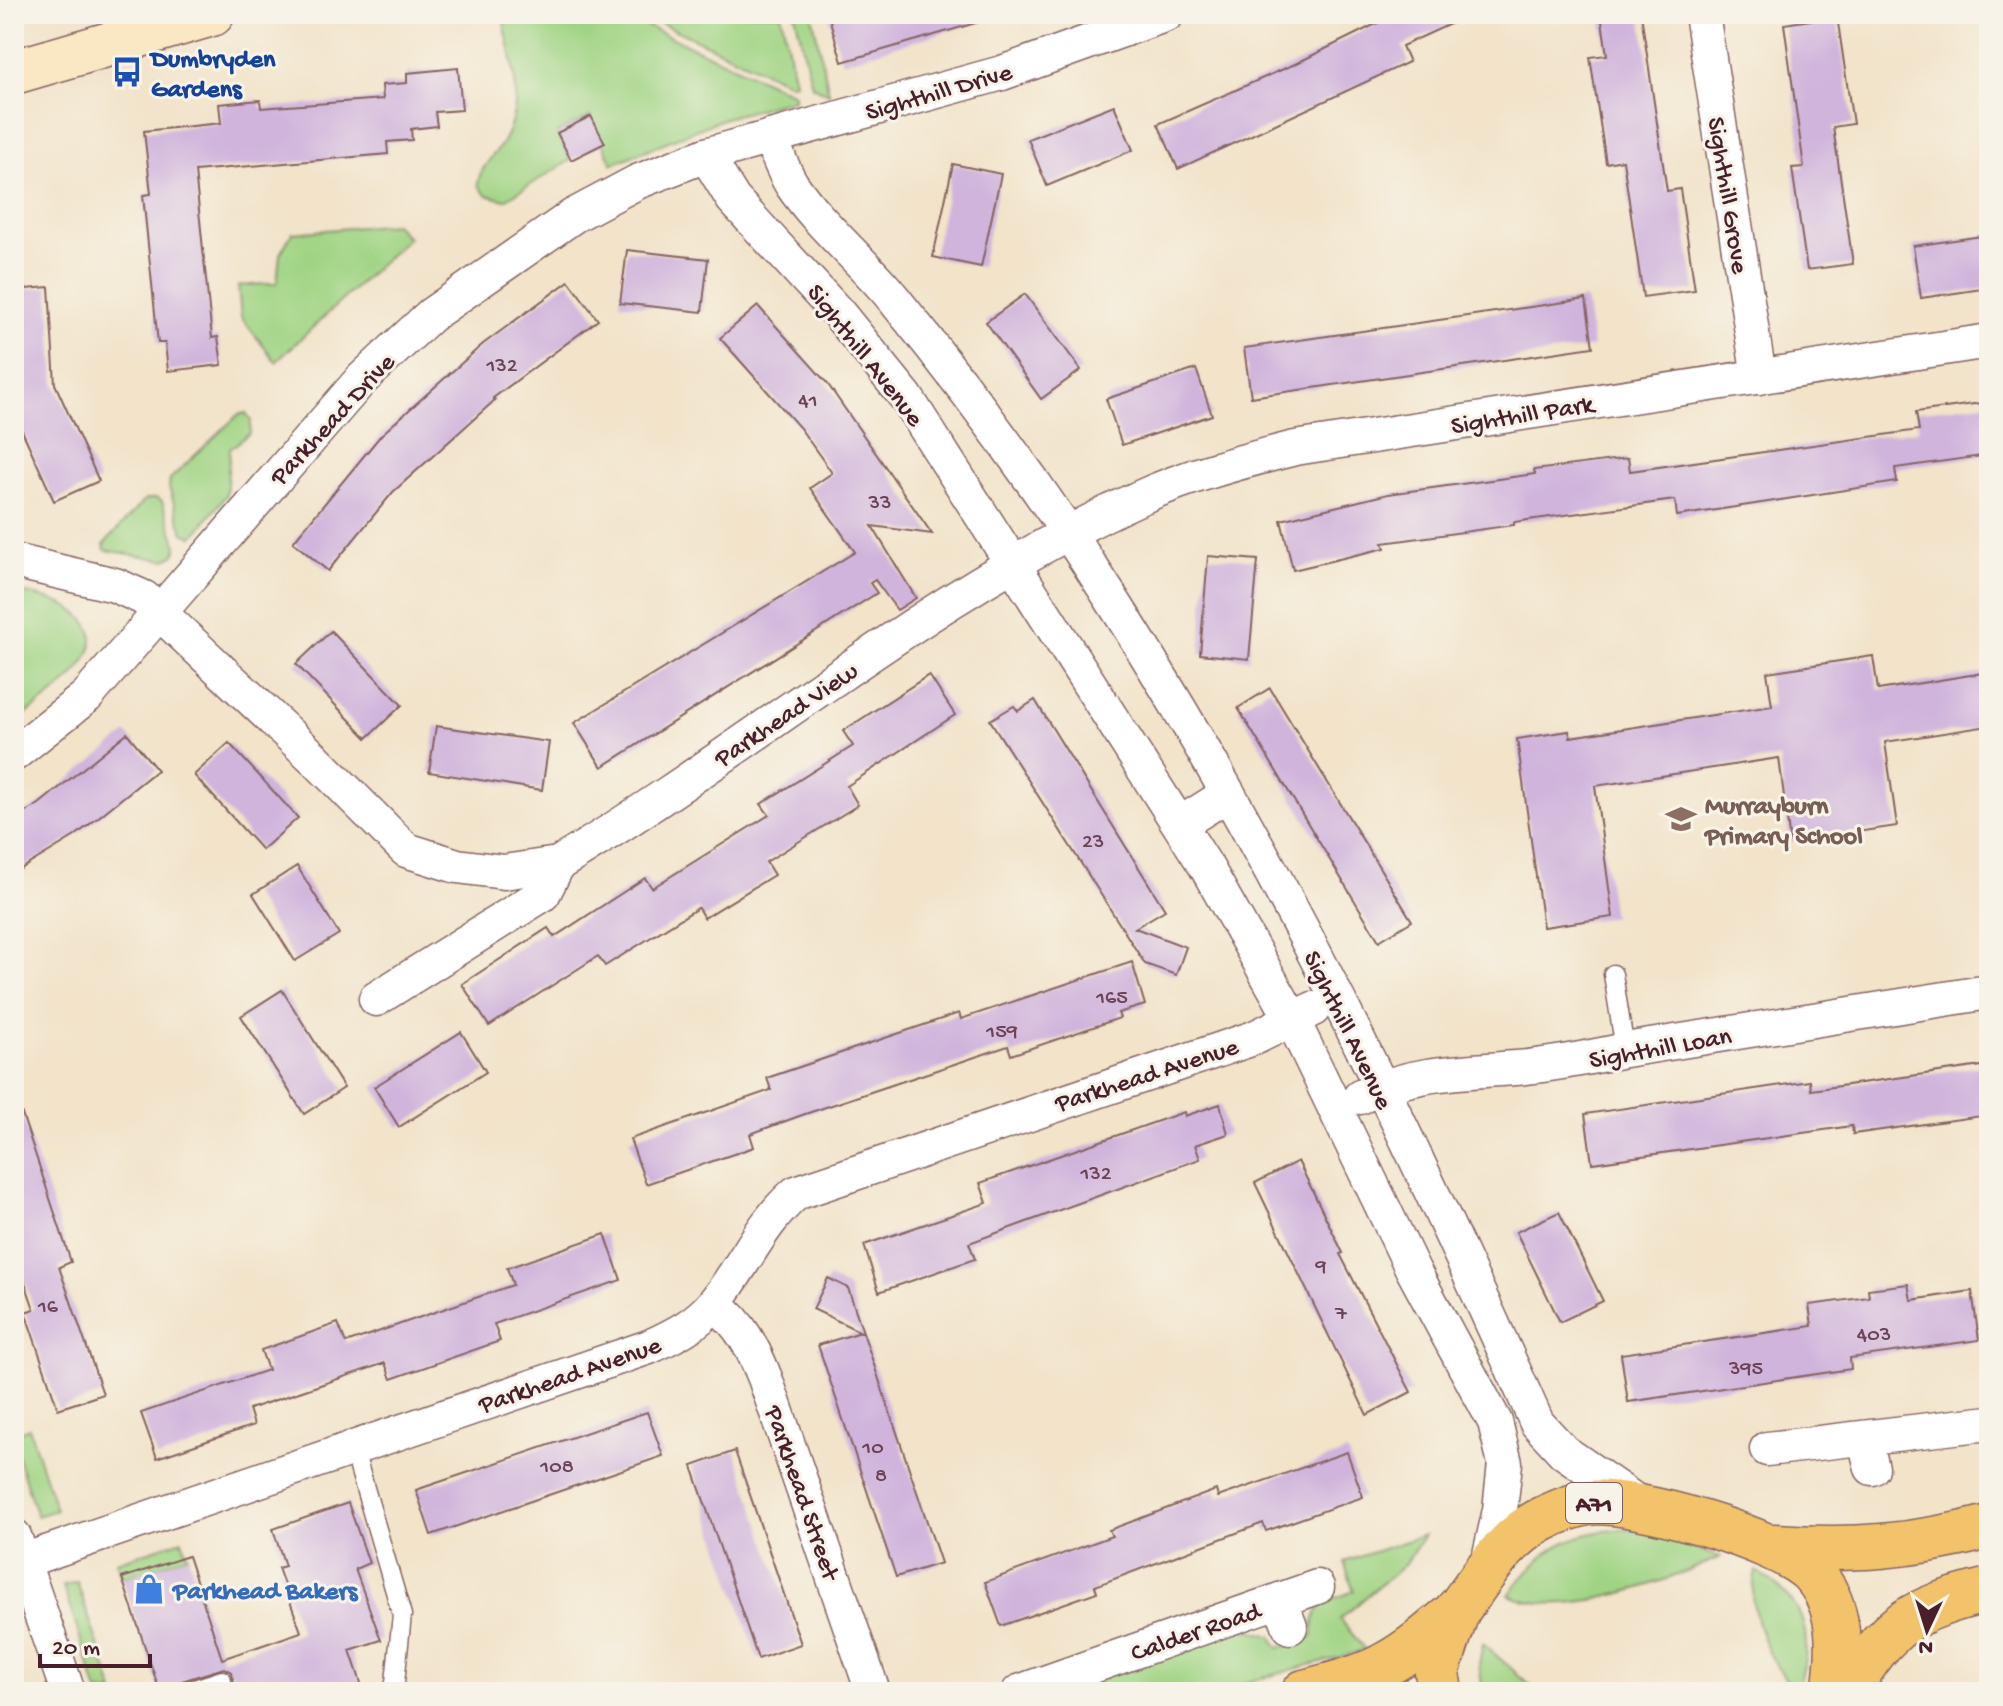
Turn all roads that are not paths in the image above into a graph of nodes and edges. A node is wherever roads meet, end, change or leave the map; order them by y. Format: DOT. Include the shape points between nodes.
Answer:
graph roads {
  1 [pos="212,14"];
  2 [pos="1167,14"];
  3 [pos="1702,14"];
  4 [pos="14,72"];
  5 [pos="770,137"];
  6 [pos="706,155"];
  7 [pos="1989,341"];
  8 [pos="1759,377"];
  9 [pos="1069,534"];
  10 [pos="14,561"];
  11 [pos="1013,565"];
  12 [pos="160,612"];
  13 [pos="14,754"];
  14 [pos="1228,794"];
  15 [pos="1180,824"];
  16 [pos="558,864"];
  17 [pos="1613,974"];
  18 [pos="1989,992"];
  19 [pos="1335,998"];
  20 [pos="376,999"];
  21 [pos="1292,1019"];
  22 [pos="1625,1050"];
  23 [pos="1379,1088"];
  24 [pos="1335,1109"];
  25 [pos="715,1304"];
  26 [pos="1989,1423"];
  27 [pos="353,1447"];
  28 [pos="1767,1449"];
  29 [pos="1641,1505"];
  30 [pos="1989,1527"];
  31 [pos="1768,1545"];
  32 [pos="17,1553"];
  33 [pos="1487,1568"];
  34 [pos="1317,1587"];
  35 [pos="1989,1590"];
  36 [pos="1458,1609"];
  37 [pos="222,1680"];
  38 [pos="68,1692"];
  39 [pos="185,1692"];
  40 [pos="394,1692"];
  41 [pos="873,1692"];
  42 [pos="1019,1692"];
  43 [pos="1304,1692"];
  44 [pos="1440,1692"];
  45 [pos="1834,1692"];
  46 [pos="1847,1692"];
  1 -- 4 [label="street"];
  2 -- 5 [label="street, Sighthill Drive" via="1002,73"];
  3 -- 8 [label="street, Sighthill Grove"];
  5 -- 6 [label="street, Sighthill Drive"];
  5 -- 9 [label="street, Sighthill Avenue" via="790,182 946,362"];
  6 -- 11 [label="street, Sighthill Avenue" via="733,199 838,313 906,397"];
  6 -- 12 [label="street, Parkhead Drive" via="637,182 573,216 431,315 306,439"];
  7 -- 8 [label="street, Sighthill Park"];
  8 -- 9 [label="street, Sighthill Park" via="1295,448 1220,467 1140,497"];
  9 -- 11 [label="street"];
  9 -- 14 [label="street, Sighthill Avenue"];
  10 -- 12 [label="street, Parkhead View" via="115,585"];
  11 -- 15 [label="street, Sighthill Avenue"];
  11 -- 16 [label="street, Parkhead View"];
  12 -- 13 [label="street, Parkhead Drive" via="87,696"];
  12 -- 16 [label="street, Parkhead View" via="406,850 457,866 504,872"];
  14 -- 15 [label="street"];
  14 -- 19 [label="street, Sighthill Avenue"];
  15 -- 21 [label="street, Sighthill Avenue"];
  16 -- 20 [label="street, Parkhead View" via="543,894"];
  17 -- 22 [label="lane"];
  18 -- 22 [label="street, Sighthill Loan"];
  19 -- 21 [label="street, Parkhead Avenue"];
  19 -- 23 [label="street, Sighthill Avenue"];
  21 -- 24 [label="street, Sighthill Avenue"];
  21 -- 25 [label="street, Parkhead Avenue" via="1254,1038 796,1193 759,1232"];
  22 -- 23 [label="street, Sighthill Loan" via="1565,1063 1448,1070"];
  23 -- 24 [label="street, Sighthill Loan"];
  23 -- 29 [label="street, Sighthill Avenue" via="1537,1423 1564,1452"];
  24 -- 33 [label="street, Sighthill Avenue" via="1495,1422 1505,1463"];
  25 -- 27 [label="street, Parkhead Avenue" via="684,1330 649,1347"];
  25 -- 41 [label="street, Parkhead Street" via="731,1317 756,1354"];
  26 -- 28 [label="street" via="1868,1454"];
  27 -- 32 [label="street, Parkhead Avenue"];
  27 -- 40 [label="lane" via="402,1615"];
  29 -- 31 [label="main road, A71"];
  29 -- 33 [label="main road, A71" via="1587,1503 1540,1520"];
  30 -- 31 [label="main road, A71" via="1928,1543 1847,1550"];
  31 -- 45 [label="main road, A71" via="1811,1571 1833,1608 1840,1646"];
  32 -- 38 [label="street"];
  33 -- 36 [label="main road, A71"];
  34 -- 42 [label="street, Calder Road" via="1285,1614"];
  35 -- 46 [label="main road" via="1941,1602 1894,1627"];
  36 -- 43 [label="main road, A71" via="1399,1660 1374,1674"];
  36 -- 44 [label="main road, A71" via="1437,1672"];
  37 -- 39 [label="lane"];
}
